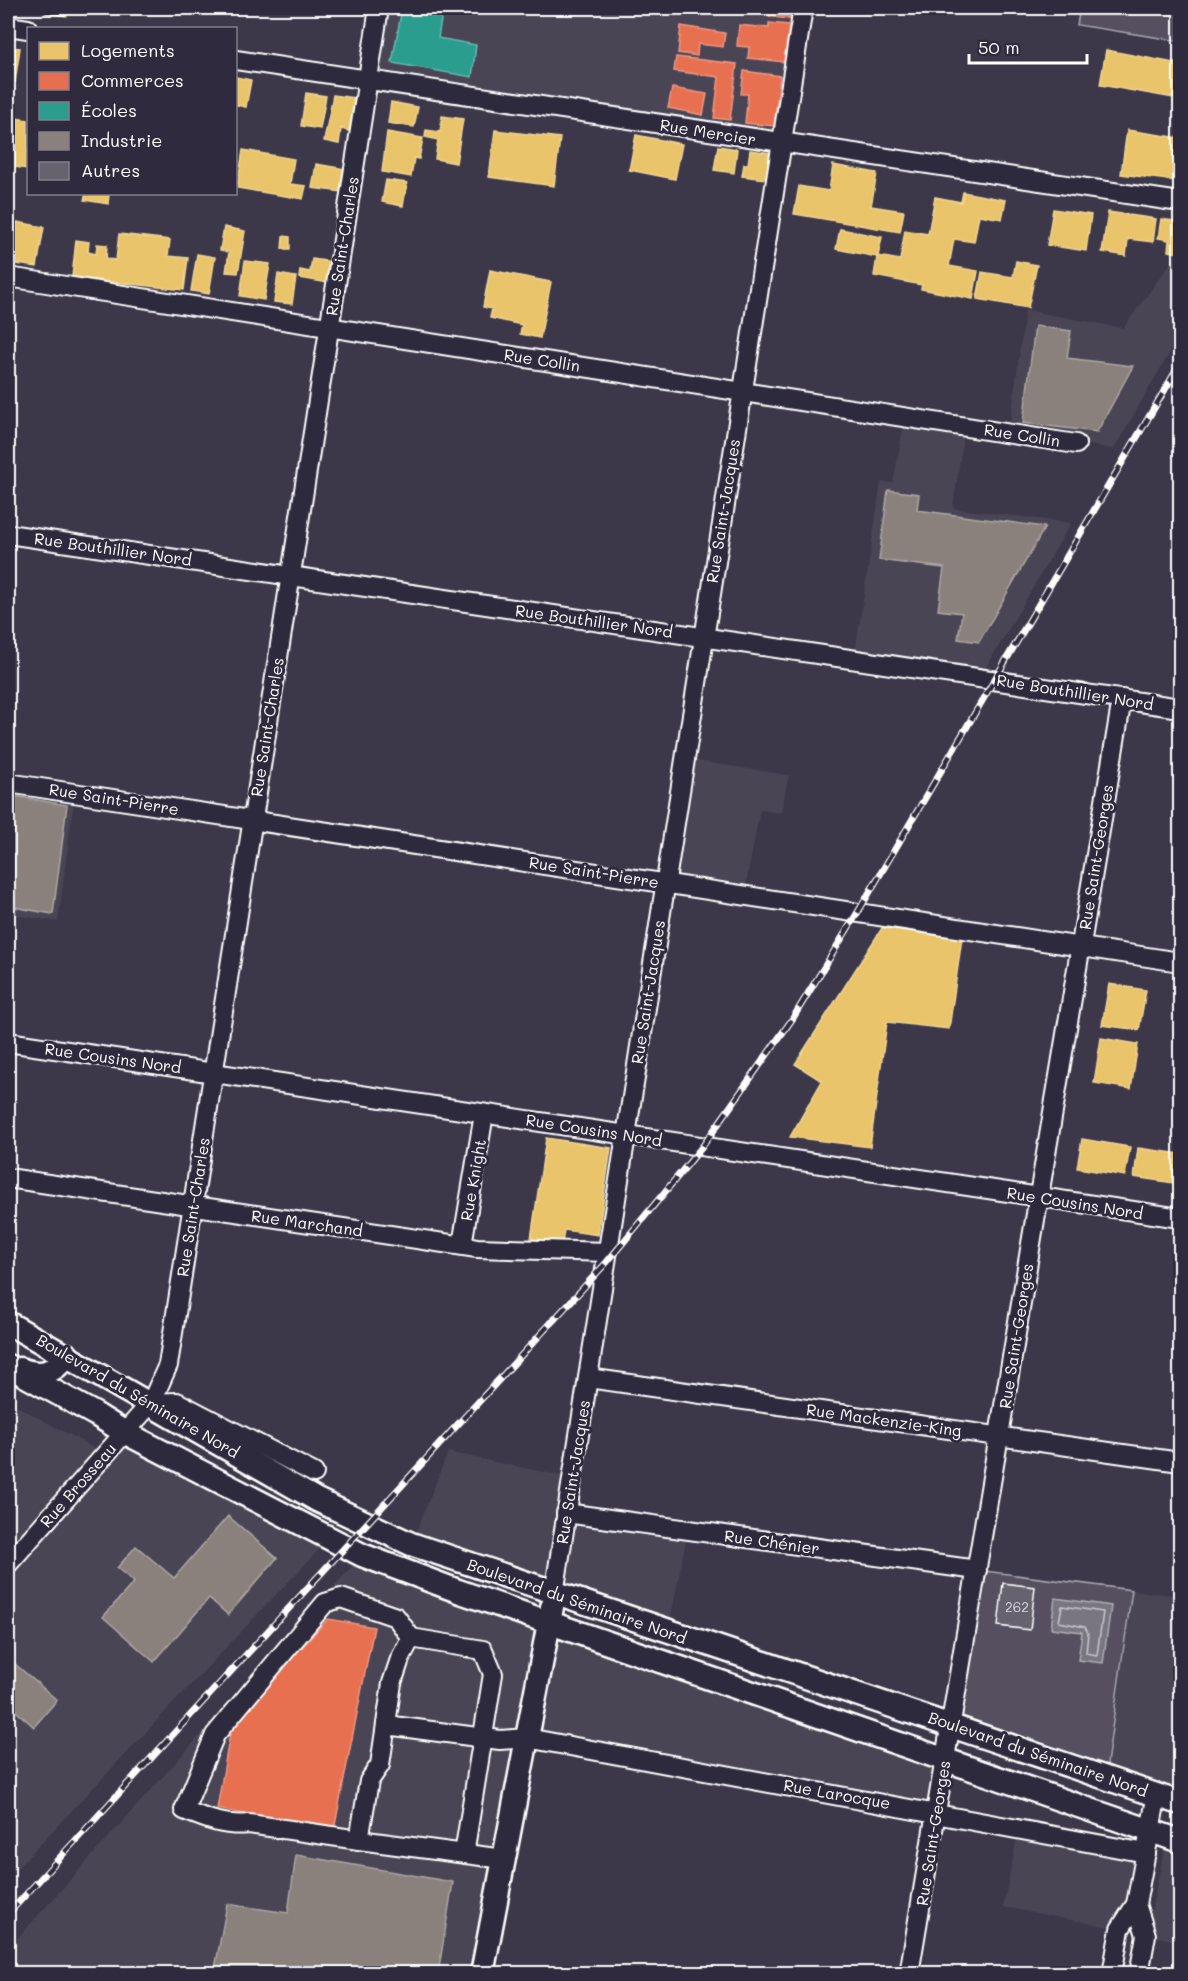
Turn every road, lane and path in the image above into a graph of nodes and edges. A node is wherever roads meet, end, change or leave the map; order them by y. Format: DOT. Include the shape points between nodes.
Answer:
graph roads {
  1 [pos="379,8"];
  2 [pos="802,8"];
  3 [pos="8,26"];
  4 [pos="27,29"];
  5 [pos="237,60"];
  6 [pos="368,80"];
  7 [pos="781,143"];
  8 [pos="1180,202"];
  9 [pos="8,277"];
  10 [pos="329,327"];
  11 [pos="742,392"];
  12 [pos="1076,444"];
  13 [pos="8,534"];
  14 [pos="291,576"];
  15 [pos="704,637"];
  16 [pos="1122,699"];
  17 [pos="1180,708"];
  18 [pos="8,783"];
  19 [pos="253,820"];
  20 [pos="665,883"];
  21 [pos="1081,946"];
  22 [pos="1180,962"];
  23 [pos="8,1042"];
  24 [pos="213,1073"];
  25 [pos="484,1114"];
  26 [pos="626,1135"];
  27 [pos="8,1178"];
  28 [pos="1039,1197"];
  29 [pos="193,1206"];
  30 [pos="1180,1218"];
  31 [pos="462,1245"];
  32 [pos="607,1252"];
  33 [pos="8,1323"];
  34 [pos="67,1355"];
  35 [pos="8,1366"];
  36 [pos="588,1378"];
  37 [pos="151,1403"];
  38 [pos="124,1432"];
  39 [pos="999,1436"];
  40 [pos="1180,1462"];
  41 [pos="314,1473"];
  42 [pos="566,1513"];
  43 [pos="8,1564"];
  44 [pos="977,1570"];
  45 [pos="554,1594"];
  46 [pos="549,1621"];
  47 [pos="411,1638"];
  48 [pos="951,1724"];
  49 [pos="386,1725"];
  50 [pos="483,1737"];
  51 [pos="527,1738"];
  52 [pos="945,1759"];
  53 [pos="1157,1794"];
  54 [pos="1180,1803"];
  55 [pos="936,1812"];
  56 [pos="1150,1830"];
  57 [pos="359,1839"];
  58 [pos="1180,1841"];
  59 [pos="1146,1853"];
  60 [pos="464,1854"];
  61 [pos="504,1859"];
  62 [pos="1136,1904"];
  63 [pos="482,1974"];
  64 [pos="909,1974"];
  65 [pos="1112,1974"];
  66 [pos="1139,1974"];
  1 -- 6 [label="street, Rue Saint-Charles"];
  2 -- 7 [label="street, Rue Saint-Jacques"];
  3 -- 4 [label="street"];
  5 -- 6 [label="street, Rue Mercier"];
  6 -- 7 [label="street, Rue Mercier"];
  6 -- 10 [label="street, Rue Saint-Charles"];
  7 -- 8 [label="street, Rue Mercier"];
  7 -- 11 [label="street, Rue Saint-Jacques"];
  9 -- 10 [label="street, Rue Collin"];
  10 -- 11 [label="street, Rue Collin"];
  10 -- 14 [label="street, Rue Saint-Charles"];
  11 -- 12 [label="street, Rue Collin"];
  11 -- 15 [label="street, Rue Saint-Jacques"];
  13 -- 14 [label="street, Rue Bouthillier Nord"];
  14 -- 15 [label="street, Rue Bouthillier Nord"];
  14 -- 19 [label="street, Rue Saint-Charles"];
  15 -- 16 [label="street, Rue Bouthillier Nord"];
  15 -- 20 [label="street, Rue Saint-Jacques"];
  16 -- 17 [label="street, Rue Bouthillier Nord"];
  16 -- 21 [label="street, Rue Saint-Georges"];
  18 -- 19 [label="street, Rue Saint-Pierre"];
  19 -- 20 [label="street, Rue Saint-Pierre"];
  19 -- 24 [label="street, Rue Saint-Charles"];
  20 -- 21 [label="street, Rue Saint-Pierre"];
  20 -- 26 [label="street, Rue Saint-Jacques"];
  21 -- 22 [label="street, Rue Saint-Pierre"];
  21 -- 28 [label="street, Rue Saint-Georges"];
  23 -- 24 [label="street, Rue Cousins Nord"];
  24 -- 25 [label="street, Rue Cousins Nord"];
  24 -- 29 [label="street, Rue Saint-Charles"];
  25 -- 26 [label="street, Rue Cousins Nord"];
  25 -- 31 [label="street, Rue Knight"];
  26 -- 28 [label="street, Rue Cousins Nord"];
  26 -- 32 [label="street, Rue Saint-Jacques"];
  27 -- 29 [label="street, Rue Marchand"];
  28 -- 30 [label="street, Rue Cousins Nord"];
  28 -- 39 [label="street, Rue Saint-Georges"];
  29 -- 31 [label="street, Rue Marchand"];
  29 -- 37 [label="street, Rue Saint-Charles" via="168,1365"];
  31 -- 32 [label="street, Rue Marchand"];
  32 -- 36 [label="street, Rue Saint-Jacques"];
  33 -- 34 [label="main road, Boulevard du Séminaire Nord"];
  34 -- 35 [label="main road" via="58,1368 46,1374"];
  34 -- 37 [label="main road, Boulevard du Séminaire Nord"];
  35 -- 38 [label="main road, Boulevard du Séminaire Nord"];
  36 -- 39 [label="street, Rue Mackenzie-King"];
  36 -- 42 [label="street, Rue Saint-Jacques"];
  37 -- 38 [label="street, Rue Saint-Charles"];
  37 -- 41 [label="street" via="177,1401"];
  37 -- 45 [label="main road, Boulevard du Séminaire Nord" via="317,1500 411,1544"];
  38 -- 43 [label="street, Rue Brosseau"];
  38 -- 46 [label="main road, Boulevard du Séminaire Nord" via="362,1555"];
  39 -- 40 [label="street, Rue Mackenzie-King"];
  39 -- 44 [label="street, Rue Saint-Georges"];
  42 -- 44 [label="street, Rue Chénier"];
  42 -- 45 [label="street, Rue Saint-Jacques"];
  44 -- 48 [label="street, Rue Saint-Georges"];
  45 -- 46 [label="main road, Rue Saint-Jacques"];
  45 -- 48 [label="main road, Boulevard du Séminaire Nord"];
  46 -- 51 [label="main road, Rue Saint-Jacques"];
  46 -- 52 [label="main road, Boulevard du Séminaire Nord"];
  47 -- 49 [label="street" via="392,1683"];
  47 -- 50 [label="street" via="483,1650 493,1674"];
  47 -- 57 [label="street" via="396,1617 341,1598 325,1603 215,1735 184,1810 212,1822"];
  48 -- 52 [label="street, Rue Saint-Georges"];
  48 -- 53 [label="main road, Boulevard du Séminaire Nord"];
  49 -- 50 [label="street, Rue Larocque"];
  49 -- 57 [label="street" via="380,1765 369,1781"];
  50 -- 51 [label="street, Rue Larocque"];
  50 -- 60 [label="street"];
  51 -- 55 [label="street, Rue Larocque"];
  51 -- 61 [label="main road, Rue Saint-Jacques"];
  52 -- 55 [label="street, Rue Saint-Georges"];
  52 -- 56 [label="main road, Boulevard du Séminaire Nord"];
  53 -- 54 [label="main road, Boulevard du Séminaire Nord"];
  53 -- 56 [label="street"];
  55 -- 59 [label="street, Rue Larocque"];
  55 -- 64 [label="street, Rue Saint-Georges"];
  56 -- 58 [label="main road, Boulevard du Séminaire Nord"];
  56 -- 59 [label="street"];
  57 -- 60 [label="street"];
  59 -- 62 [label="street"];
  60 -- 61 [label="street"];
  61 -- 63 [label="main road, Rue Saint-Jacques"];
  62 -- 65 [label="street" via="1120,1929"];
  62 -- 66 [label="street" via="1146,1935"];
}
